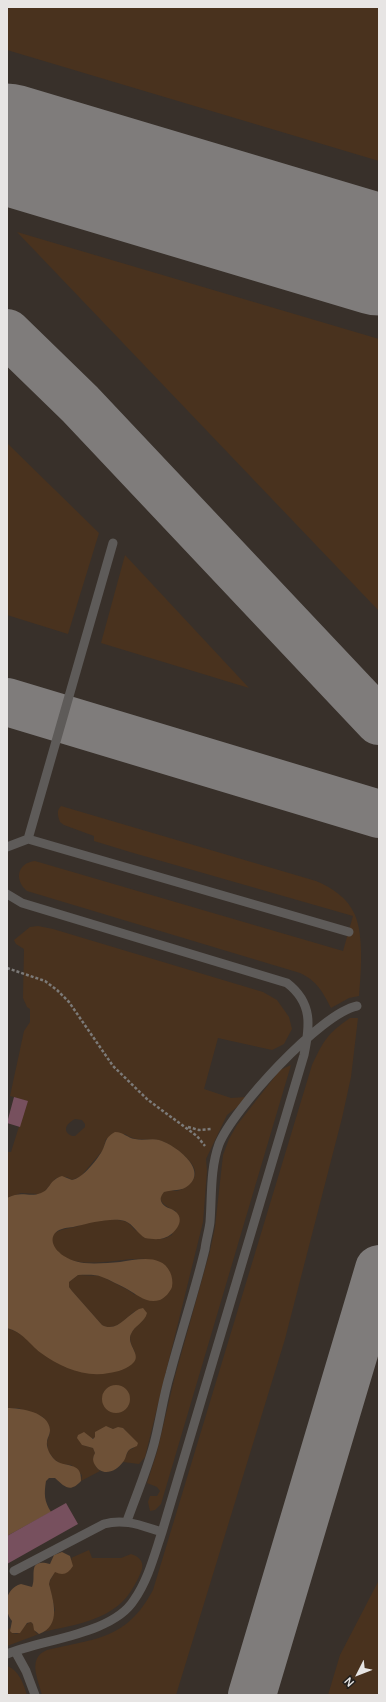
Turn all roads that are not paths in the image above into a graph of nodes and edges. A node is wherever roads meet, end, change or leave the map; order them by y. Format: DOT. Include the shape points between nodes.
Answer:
graph roads {
  1 [pos="113,543"];
  2 [pos="28,839"];
  3 [pos="7,847"];
  4 [pos="7,894"];
  5 [pos="349,932"];
  6 [pos="357,1006"];
  7 [pos="308,1038"];
  8 [pos="127,1521"];
  9 [pos="162,1532"];
  10 [pos="14,1571"];
  11 [pos="11,1653"];
  12 [pos="35,1695"];
  1 -- 2 [label="lane"];
  2 -- 3 [label="lane"];
  2 -- 5 [label="lane"];
  4 -- 7 [label="lane" via="22,903 287,983 294,988 305,1005 309,1025"];
  6 -- 7 [label="lane" via="349,1007 332,1017"];
  7 -- 8 [label="lane" via="281,1063 238,1115 215,1156 210,1223 204,1250 169,1376 154,1444"];
  7 -- 9 [label="lane"];
  8 -- 9 [label="lane"];
  8 -- 10 [label="lane" via="104,1524"];
  9 -- 11 [label="lane" via="144,1583 133,1602 122,1613 109,1623"];
  11 -- 12 [label="lane" via="26,1671"];
}
